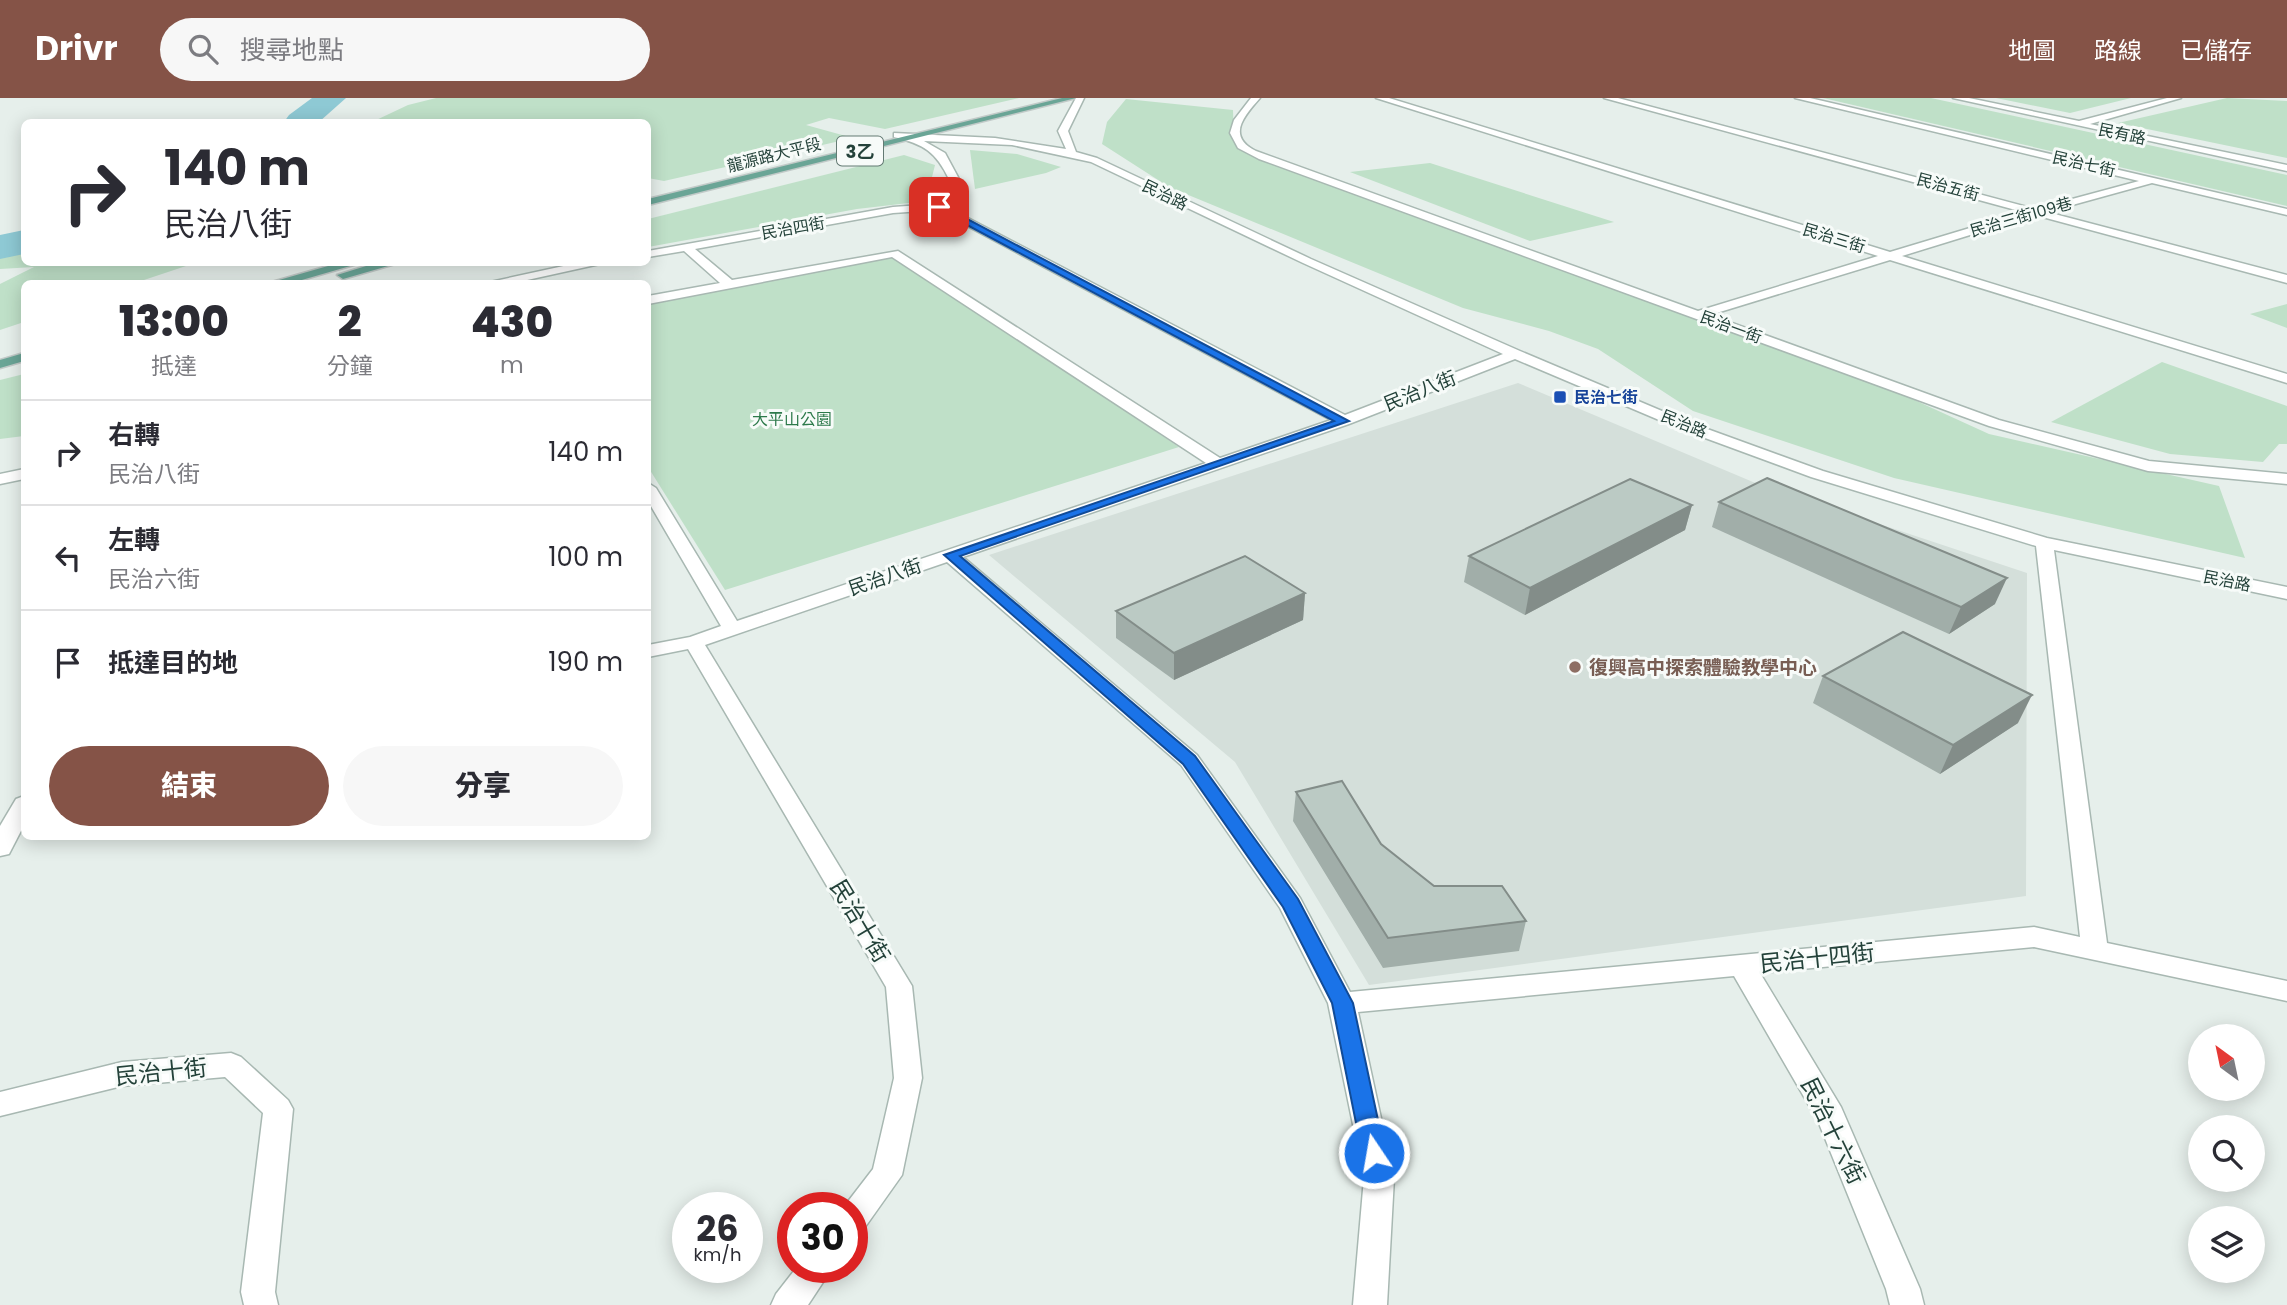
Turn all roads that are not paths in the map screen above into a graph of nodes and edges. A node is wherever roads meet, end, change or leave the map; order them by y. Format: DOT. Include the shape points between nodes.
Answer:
graph roads {
  1 [pos="1045,98"];
  2 [pos="1072,98"];
  3 [pos="1080,98"];
  4 [pos="1256,98"];
  5 [pos="1380,98"];
  6 [pos="1608,98"];
  7 [pos="1639,98"];
  8 [pos="1799,98"];
  9 [pos="1957,98"];
  10 [pos="2177,98"];
  11 [pos="1620,102"];
  12 [pos="2076,124"];
  13 [pos="897,135"];
  14 [pos="912,138"];
  15 [pos="1072,153"];
  16 [pos="2287,168"];
  17 [pos="2151,180"];
  18 [pos="651,193"];
  19 [pos="651,201"];
  20 [pos="939,207"];
  21 [pos="2038,211"];
  22 [pos="2287,212"];
  23 [pos="686,247"];
  24 [pos="651,253"];
  25 [pos="1891,256"];
  26 [pos="342,266"];
  27 [pos="381,266"];
  28 [pos="582,266"];
  29 [pos="2287,279"];
  30 [pos="287,280"];
  31 [pos="326,280"];
  32 [pos="508,280"];
  33 [pos="729,284"];
  34 [pos="651,299"];
  35 [pos="1697,314"];
  36 [pos="21,345"];
  37 [pos="0,351"];
  38 [pos="1515,354"];
  39 [pos="21,358"];
  40 [pos="0,364"];
  41 [pos="2287,379"];
  42 [pos="1343,421"];
  43 [pos="1219,464"];
  44 [pos="21,475"];
  45 [pos="0,479"];
  46 [pos="2287,479"];
  47 [pos="651,493"];
  48 [pos="2044,543"];
  49 [pos="950,555"];
  50 [pos="2287,593"];
  51 [pos="732,629"];
  52 [pos="694,642"];
  53 [pos="651,650"];
  54 [pos="21,810"];
  55 [pos="0,848"];
  56 [pos="2095,950"];
  57 [pos="1742,966"];
  58 [pos="2287,991"];
  59 [pos="1342,1003"];
  60 [pos="0,1104"];
  61 [pos="868,1199"];
  62 [pos="805,1283"];
  63 [pos="261,1305"];
  64 [pos="788,1305"];
  65 [pos="1370,1305"];
  66 [pos="1907,1305"];
  1 -- 13 [label="main road, 龍源路大平段 / 3乙"];
  2 -- 14 [label="main road, 龍源路大平段 / 3乙"];
  3 -- 15 [label="street" via="1063,131"];
  4 -- 35 [label="street, 民治一街" via="1239,115 1236,136 1241,145 1276,162"];
  5 -- 25 [label="street, 民治三街"];
  6 -- 11 [label="street, 民治五街"];
  7 -- 11 [label="street"];
  8 -- 17 [label="street, 民治七街"];
  9 -- 12 [label="street, 民有路"];
  10 -- 12 [label="street"];
  11 -- 21 [label="street, 民治五街"];
  12 -- 16 [label="street, 民有路"];
  13 -- 14 [label="street"];
  13 -- 18 [label="main road, 龍源路大平段 / 3乙"];
  14 -- 15 [label="street, 民治路" via="999,141"];
  14 -- 19 [label="main road, 龍源路大平段 / 3乙"];
  14 -- 20 [label="street" via="942,155 954,179"];
  15 -- 38 [label="street, 民治路"];
  17 -- 21 [label="street, 民治三街109巷"];
  17 -- 22 [label="street, 民治七街"];
  20 -- 23 [label="street, 民治四街" via="893,210"];
  20 -- 42 [label="street"];
  21 -- 25 [label="street, 民治三街109巷"];
  21 -- 29 [label="street, 民治五街"];
  23 -- 24 [label="street, 民治四街"];
  23 -- 33 [label="street"];
  25 -- 35 [label="street, 民治三街109巷"];
  25 -- 41 [label="street, 民治三街"];
  26 -- 30 [label="main road"];
  27 -- 31 [label="main road"];
  28 -- 32 [label="street"];
  33 -- 34 [label="street"];
  33 -- 43 [label="street" via="894,253"];
  35 -- 46 [label="street, 民治一街" via="1994,424 2148,466"];
  36 -- 37 [label="main road"];
  38 -- 42 [label="street, 民治八街"];
  38 -- 48 [label="street, 民治路" via="1683,425 1818,474"];
  39 -- 40 [label="main road"];
  42 -- 43 [label="street, 民治八街"];
  43 -- 49 [label="street, 民治八街"];
  44 -- 45 [label="street"];
  47 -- 51 [label="street"];
  48 -- 50 [label="street, 民治路"];
  48 -- 56 [label="street"];
  49 -- 51 [label="street, 民治八街"];
  49 -- 59 [label="street" via="1189,760 1291,904"];
  51 -- 52 [label="street, 民治八街"];
  52 -- 53 [label="street, 民治八街"];
  52 -- 61 [label="street, 民治十街" via="899,986 908,1078 887,1175"];
  54 -- 55 [label="street"];
  56 -- 57 [label="street, 民治十四街" via="2034,937"];
  56 -- 58 [label="street, 民治十四街"];
  57 -- 59 [label="street, 民治十四街"];
  57 -- 66 [label="street, 民治十六街" via="1831,1116"];
  59 -- 65 [label="street" via="1379,1178"];
  60 -- 63 [label="street, 民治十街" via="122,1074 231,1065 278,1109 258,1292"];
  62 -- 64 [label="street"];
}
